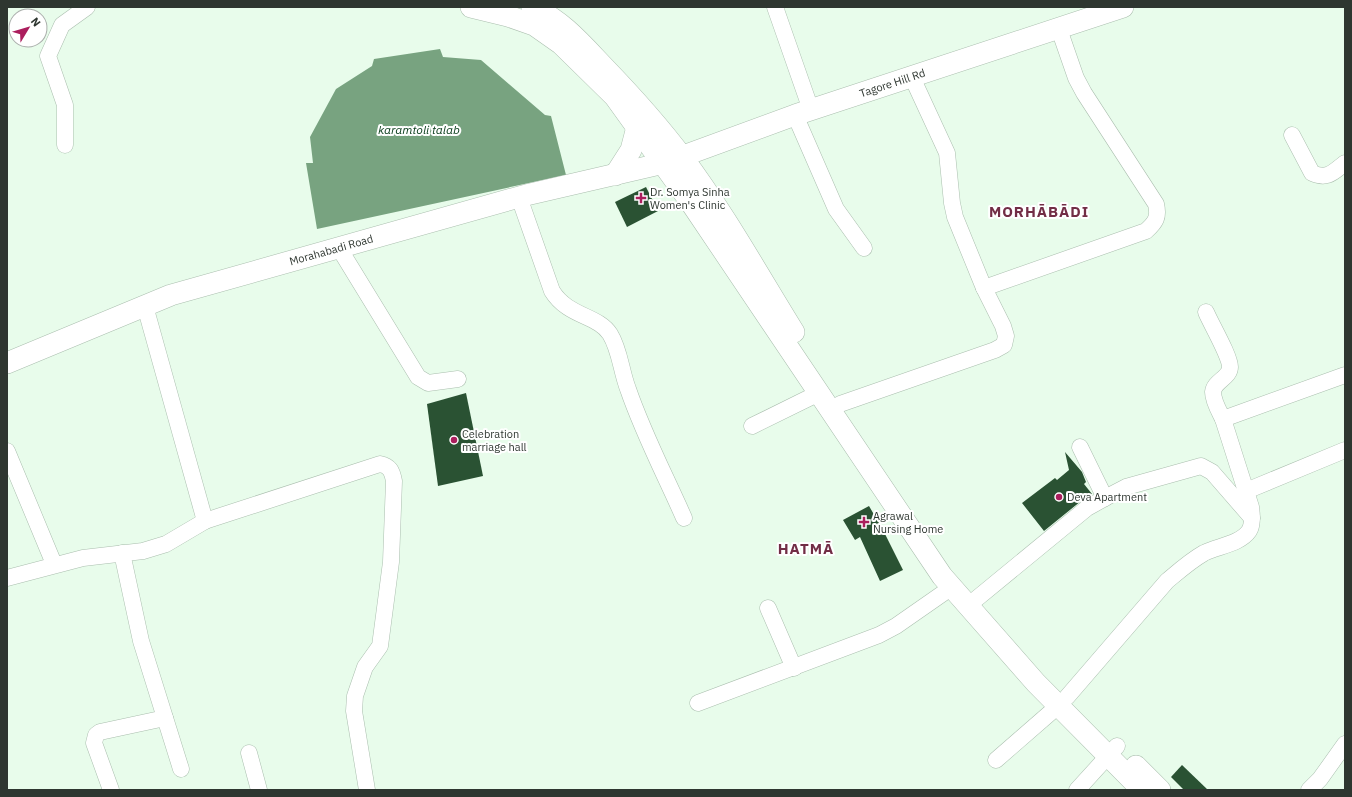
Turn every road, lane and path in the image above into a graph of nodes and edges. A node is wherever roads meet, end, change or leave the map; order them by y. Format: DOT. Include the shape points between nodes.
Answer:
graph roads {
  1 [pos="87,7"];
  2 [pos="471,7"];
  3 [pos="532,7"];
  4 [pos="775,7"];
  5 [pos="1123,7"];
  6 [pos="1058,29"];
  7 [pos="911,75"];
  8 [pos="803,112"];
  9 [pos="637,127"];
  10 [pos="1292,135"];
  11 [pos="65,145"];
  12 [pos="673,160"];
  13 [pos="1345,163"];
  14 [pos="615,175"];
  15 [pos="518,197"];
  16 [pos="339,248"];
  17 [pos="864,248"];
  18 [pos="984,288"];
  19 [pos="145,306"];
  20 [pos="1206,312"];
  21 [pos="7,362"];
  22 [pos="1345,375"];
  23 [pos="458,379"];
  24 [pos="819,393"];
  25 [pos="840,404"];
  26 [pos="1223,419"];
  27 [pos="752,426"];
  28 [pos="1080,447"];
  29 [pos="1345,450"];
  30 [pos="7,451"];
  31 [pos="1246,491"];
  32 [pos="1104,498"];
  33 [pos="684,518"];
  34 [pos="1252,518"];
  35 [pos="205,520"];
  36 [pos="122,553"];
  37 [pos="54,564"];
  38 [pos="7,578"];
  39 [pos="952,587"];
  40 [pos="975,600"];
  41 [pos="768,608"];
  42 [pos="794,668"];
  43 [pos="1063,702"];
  44 [pos="698,703"];
  45 [pos="165,718"];
  46 [pos="1345,744"];
  47 [pos="1113,751"];
  48 [pos="249,753"];
  49 [pos="996,760"];
  50 [pos="181,769"];
  51 [pos="111,790"];
  52 [pos="259,790"];
  53 [pos="366,790"];
  54 [pos="1077,790"];
  55 [pos="1142,790"];
  56 [pos="1160,790"];
  57 [pos="1309,790"];
  1 -- 11 [label="street" via="62,25 48,56 65,105"];
  2 -- 9 [label="main road" via="534,25 561,44 615,97"];
  3 -- 12 [label="main road" via="579,40 628,92"];
  4 -- 8 [label="street"];
  5 -- 6 [label="main road, Tagore Hill Rd"];
  6 -- 7 [label="main road, Tagore Hill Rd"];
  6 -- 18 [label="street" via="1084,93 1156,204 1158,213 1155,223 1146,231"];
  7 -- 8 [label="main road, Tagore Hill Rd"];
  7 -- 18 [label="street" via="947,153 955,217"];
  8 -- 12 [label="main road, Tagore Hill Rd"];
  8 -- 17 [label="street" via="836,209"];
  9 -- 12 [label="main road"];
  9 -- 14 [label="main road" via="631,150"];
  10 -- 13 [label="street" via="1312,174 1321,177 1330,174"];
  12 -- 14 [label="main road, Morahabadi Road"];
  12 -- 24 [label="main road"];
  12 -- 25 [label="main road" via="708,193"];
  14 -- 15 [label="main road, Morahabadi Road"];
  15 -- 16 [label="main road, Morahabadi Road"];
  15 -- 33 [label="street" via="552,291 567,308 604,327 614,342 627,388"];
  16 -- 19 [label="main road, Morahabadi Road" via="171,295"];
  16 -- 23 [label="street" via="418,377 428,383"];
  18 -- 25 [label="street" via="1003,326 1006,336 1004,345"];
  19 -- 21 [label="main road, Morahabadi Road"];
  19 -- 35 [label="street"];
  20 -- 26 [label="street" via="1228,358 1230,368 1213,391"];
  22 -- 26 [label="street"];
  24 -- 27 [label="street"];
  24 -- 39 [label="main road" via="942,576"];
  25 -- 40 [label="main road" via="949,571"];
  26 -- 31 [label="street"];
  28 -- 32 [label="street"];
  29 -- 31 [label="street"];
  30 -- 37 [label="street"];
  31 -- 34 [label="street"];
  32 -- 34 [label="street" via="1126,486 1201,466 1212,472"];
  32 -- 40 [label="street" via="1087,508"];
  34 -- 43 [label="street" via="1250,531 1205,553 1167,581"];
  35 -- 36 [label="street" via="166,544"];
  35 -- 53 [label="street" via="380,464 392,471 394,481 391,562 380,646 365,667 355,696 354,711"];
  36 -- 37 [label="street"];
  36 -- 45 [label="street" via="141,641"];
  37 -- 38 [label="street"];
  39 -- 42 [label="street" via="879,635"];
  39 -- 43 [label="main road"];
  40 -- 43 [label="main road"];
  41 -- 42 [label="street"];
  42 -- 44 [label="street"];
  43 -- 47 [label="main road"];
  43 -- 49 [label="street"];
  45 -- 50 [label="street"];
  45 -- 51 [label="street" via="96,734 94,743"];
  46 -- 57 [label="street"];
  47 -- 54 [label="street"];
  47 -- 55 [label="main road"];
  47 -- 56 [label="main road"];
  48 -- 52 [label="street"];
}
